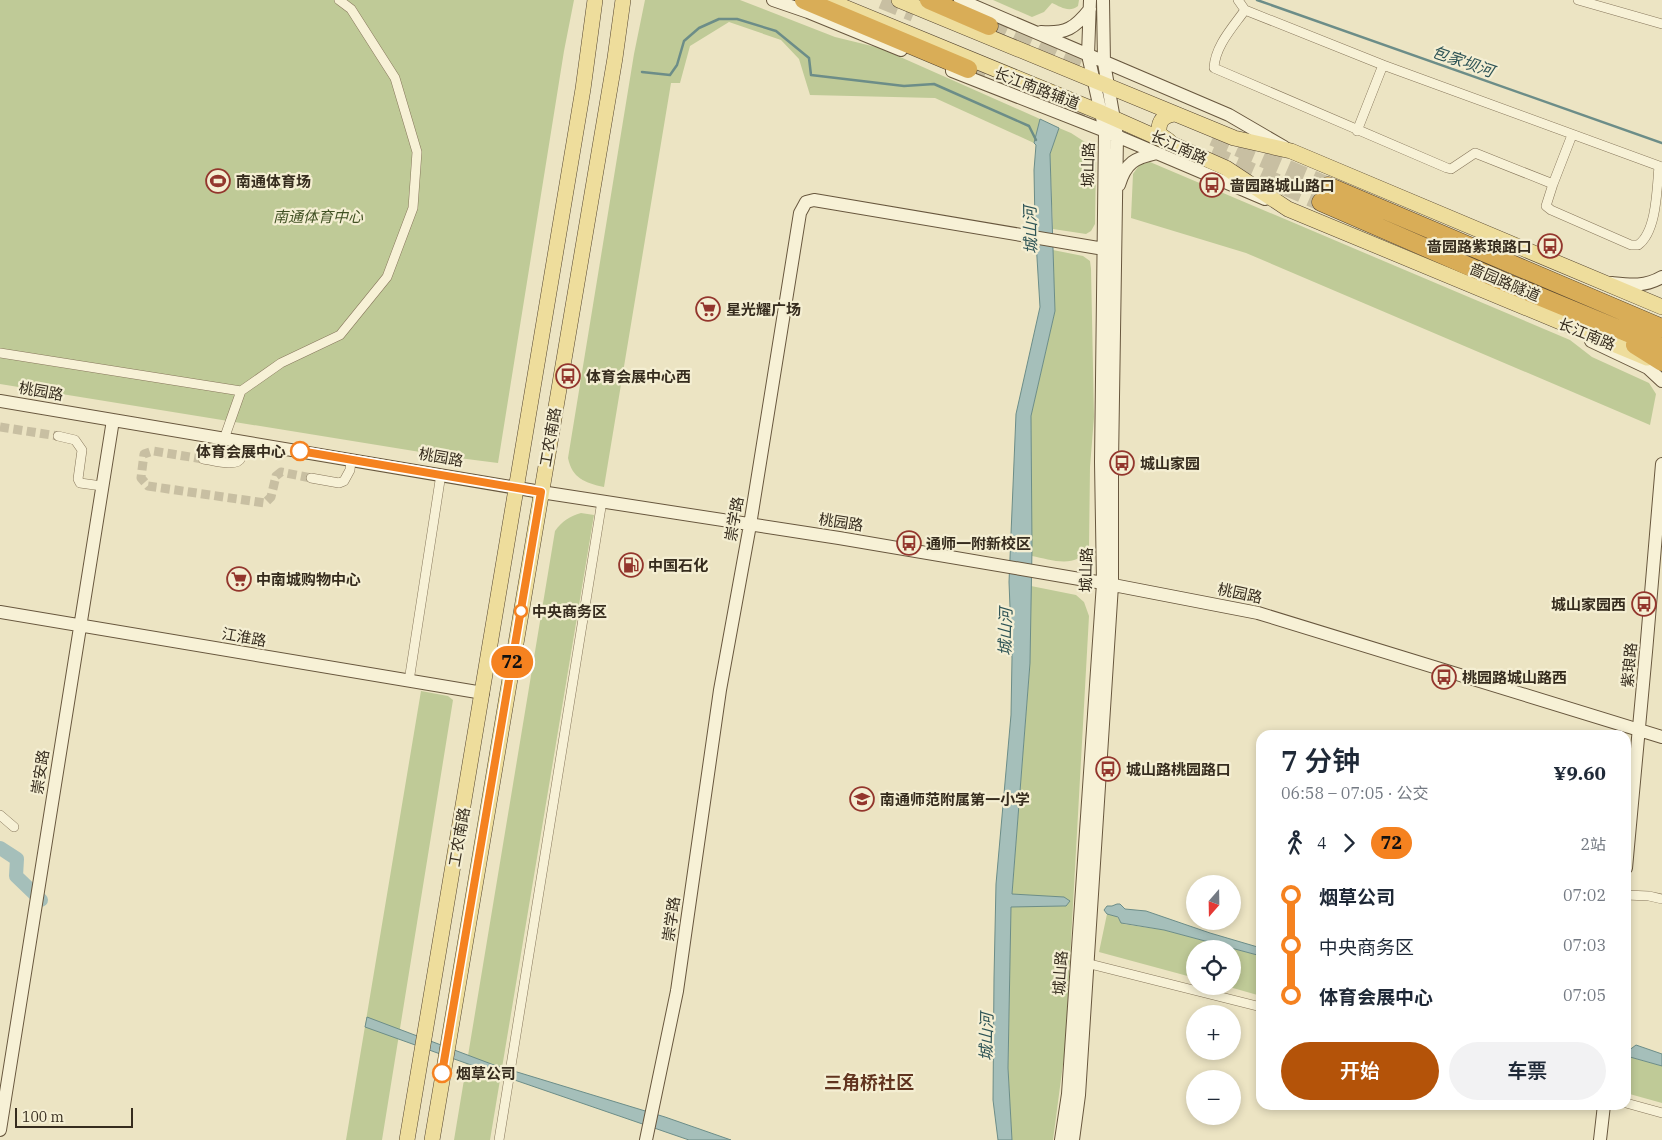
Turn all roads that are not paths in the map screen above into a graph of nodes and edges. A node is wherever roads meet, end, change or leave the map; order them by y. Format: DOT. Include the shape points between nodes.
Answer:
graph roads {
  1 [pos="339,0"];
  2 [pos="595,0"];
  3 [pos="623,0"];
  4 [pos="774,0"];
  5 [pos="804,0"];
  6 [pos="827,0"];
  7 [pos="899,0"];
  8 [pos="929,0"];
  9 [pos="960,0"];
  10 [pos="1103,0"];
  11 [pos="1238,0"];
  12 [pos="1578,0"];
  13 [pos="1090,5"];
  14 [pos="1245,10"];
  15 [pos="1662,24"];
  16 [pos="989,26"];
  17 [pos="1031,31"];
  18 [pos="1088,55"];
  19 [pos="1104,63"];
  20 [pos="1384,65"];
  21 [pos="968,69"];
  22 [pos="1095,81"];
  23 [pos="1109,88"];
  24 [pos="1174,114"];
  25 [pos="1108,116"];
  26 [pos="1357,131"];
  27 [pos="1111,134"];
  28 [pos="1572,135"];
  29 [pos="1172,144"];
  30 [pos="1291,151"];
  31 [pos="1157,153"];
  32 [pos="1660,166"];
  33 [pos="1553,184"];
  34 [pos="1328,186"];
  35 [pos="1117,192"];
  36 [pos="1321,202"];
  37 [pos="1288,209"];
  38 [pos="1404,218"];
  39 [pos="1104,249"];
  40 [pos="1662,277"];
  41 [pos="1602,282"];
  42 [pos="1506,283"];
  43 [pos="1662,307"];
  44 [pos="1662,317"];
  45 [pos="1559,322"];
  46 [pos="1662,328"];
  47 [pos="1662,347"];
  48 [pos="0,353"];
  49 [pos="1662,363"];
  50 [pos="1662,381"];
  51 [pos="241,391"];
  52 [pos="0,401"];
  53 [pos="113,420"];
  54 [pos="58,436"];
  55 [pos="224,439"];
  56 [pos="244,442"];
  57 [pos="203,459"];
  58 [pos="351,459"];
  59 [pos="1662,464"];
  60 [pos="442,474"];
  61 [pos="310,478"];
  62 [pos="102,486"];
  63 [pos="516,487"];
  64 [pos="541,492"];
  65 [pos="602,501"];
  66 [pos="750,524"];
  67 [pos="1108,584"];
  68 [pos="0,612"];
  69 [pos="80,625"];
  70 [pos="409,682"];
  71 [pos="483,693"];
  72 [pos="1638,728"];
  73 [pos="1662,737"];
  74 [pos="1631,810"];
  75 [pos="0,815"];
  76 [pos="14,827"];
  77 [pos="1631,895"];
  78 [pos="1662,899"];
  79 [pos="1082,962"];
  80 [pos="1256,1006"];
  81 [pos="1631,1104"];
  82 [pos="1603,1110"];
  83 [pos="1662,1113"];
  84 [pos="0,1130"];
  85 [pos="647,1134"];
  86 [pos="406,1138"];
  87 [pos="432,1140"];
  88 [pos="499,1140"];
  89 [pos="1061,1140"];
  90 [pos="1073,1140"];
  91 [pos="1600,1140"];
  1 -- 51 [label="street" via="351,9 395,78 417,152 413,208 387,277 340,335 281,363"];
  2 -- 63 [label="main road, 工农南路"];
  3 -- 64 [label="main road, 工农南路"];
  4 -- 27 [label="street, 长江南路辅道"];
  5 -- 21 [label="highway"];
  6 -- 25 [label="main road, 长江南路"];
  7 -- 22 [label="main road, 长江南路"];
  8 -- 16 [label="highway"];
  9 -- 17 [label="street"];
  10 -- 19 [label="street, 城山路"];
  11 -- 14 [label="street"];
  12 -- 15 [label="street"];
  13 -- 17 [label="street" via="1081,21 1068,30 1052,33"];
  13 -- 18 [label="street, 城山路"];
  14 -- 20 [label="street"];
  14 -- 26 [label="street" via="1224,38 1214,68"];
  17 -- 18 [label="street"];
  18 -- 19 [label="street"];
  18 -- 22 [label="street, 城山路"];
  19 -- 23 [label="street, 城山路"];
  19 -- 30 [label="street" via="1229,115"];
  20 -- 26 [label="street"];
  20 -- 28 [label="street"];
  22 -- 23 [label="main road, 长江南路"];
  22 -- 25 [label="street, 城山路"];
  23 -- 24 [label="main road, 长江南路"];
  23 -- 25 [label="street, 城山路"];
  24 -- 29 [label="main road" via="1166,115 1158,126 1160,134"];
  24 -- 30 [label="main road, 长江南路" via="1234,138"];
  25 -- 27 [label="street, 城山路"];
  25 -- 29 [label="main road, 长江南路"];
  26 -- 33 [label="street" via="1447,168 1457,166 1475,153"];
  27 -- 31 [label="street, 长江南路辅道"];
  27 -- 35 [label="street, 城山路"];
  27 -- 39 [label="street, 城山路"];
  28 -- 32 [label="street"];
  28 -- 33 [label="street"];
  29 -- 37 [label="main road, 长江南路" via="1226,168"];
  30 -- 41 [label="main road, 长江南路"];
  31 -- 35 [label="street" via="1140,157 1130,164 1123,172"];
  31 -- 37 [label="street, 长江南路辅道"];
  32 -- 33 [label="street" via="1655,211 1643,242 1638,245 1551,210 1546,202"];
  34 -- 38 [label="highway, 啬园路隧道"];
  35 -- 67 [label="street, 城山路"];
  36 -- 42 [label="highway, 啬园路隧道"];
  37 -- 45 [label="main road, 长江南路"];
  38 -- 44 [label="highway" via="1475,241"];
  38 -- 46 [label="highway, 啬园路隧道"];
  39 -- 66 [label="street, 崇学路" via="814,200 806,202 800,213"];
  39 -- 67 [label="street, 城山路" via="1102,462"];
  40 -- 41 [label="street" via="1638,286"];
  41 -- 43 [label="main road, 长江南路"];
  42 -- 47 [label="highway, 啬园路隧道"];
  42 -- 49 [label="highway" via="1623,337"];
  45 -- 49 [label="main road, 长江南路"];
  45 -- 50 [label="street" via="1619,356 1648,368"];
  48 -- 51 [label="street"];
  51 -- 55 [label="street"];
  52 -- 53 [label="street, 桃园路"];
  53 -- 55 [label="street, 桃园路"];
  53 -- 62 [label="street, 崇安路"];
  54 -- 62 [label="street" via="75,440 82,450 78,480"];
  55 -- 56 [label="street, 桃园路"];
  56 -- 57 [label="street" via="241,460 237,463"];
  56 -- 58 [label="street, 桃园路"];
  58 -- 60 [label="street, 桃园路"];
  58 -- 61 [label="street" via="344,481"];
  59 -- 72 [label="street, 紫琅路"];
  60 -- 63 [label="street, 桃园路"];
  60 -- 70 [label="street"];
  62 -- 69 [label="street, 崇安路"];
  63 -- 64 [label="street, 桃园路"];
  63 -- 71 [label="main road, 工农南路"];
  64 -- 65 [label="street, 桃园路"];
  64 -- 87 [label="main road, 工农南路"];
  65 -- 66 [label="street, 桃园路"];
  65 -- 88 [label="street"];
  66 -- 67 [label="street, 桃园路"];
  66 -- 85 [label="street, 崇学路" via="720,690 677,991"];
  67 -- 72 [label="street, 桃园路" via="1258,613"];
  67 -- 79 [label="street, 城山路"];
  68 -- 69 [label="street, 江淮路"];
  69 -- 70 [label="street, 江淮路"];
  69 -- 84 [label="street, 崇安路"];
  70 -- 71 [label="street, 江淮路"];
  71 -- 86 [label="main road, 工农南路"];
  72 -- 73 [label="street, 桃园路"];
  72 -- 74 [label="street, 紫琅路"];
  75 -- 76 [label="street"];
  77 -- 78 [label="street"];
  79 -- 80 [label="street"];
  79 -- 89 [label="street, 城山路"];
  79 -- 90 [label="street, 城山路" via="1079,1095"];
  81 -- 83 [label="street"];
  82 -- 91 [label="street"];
}
